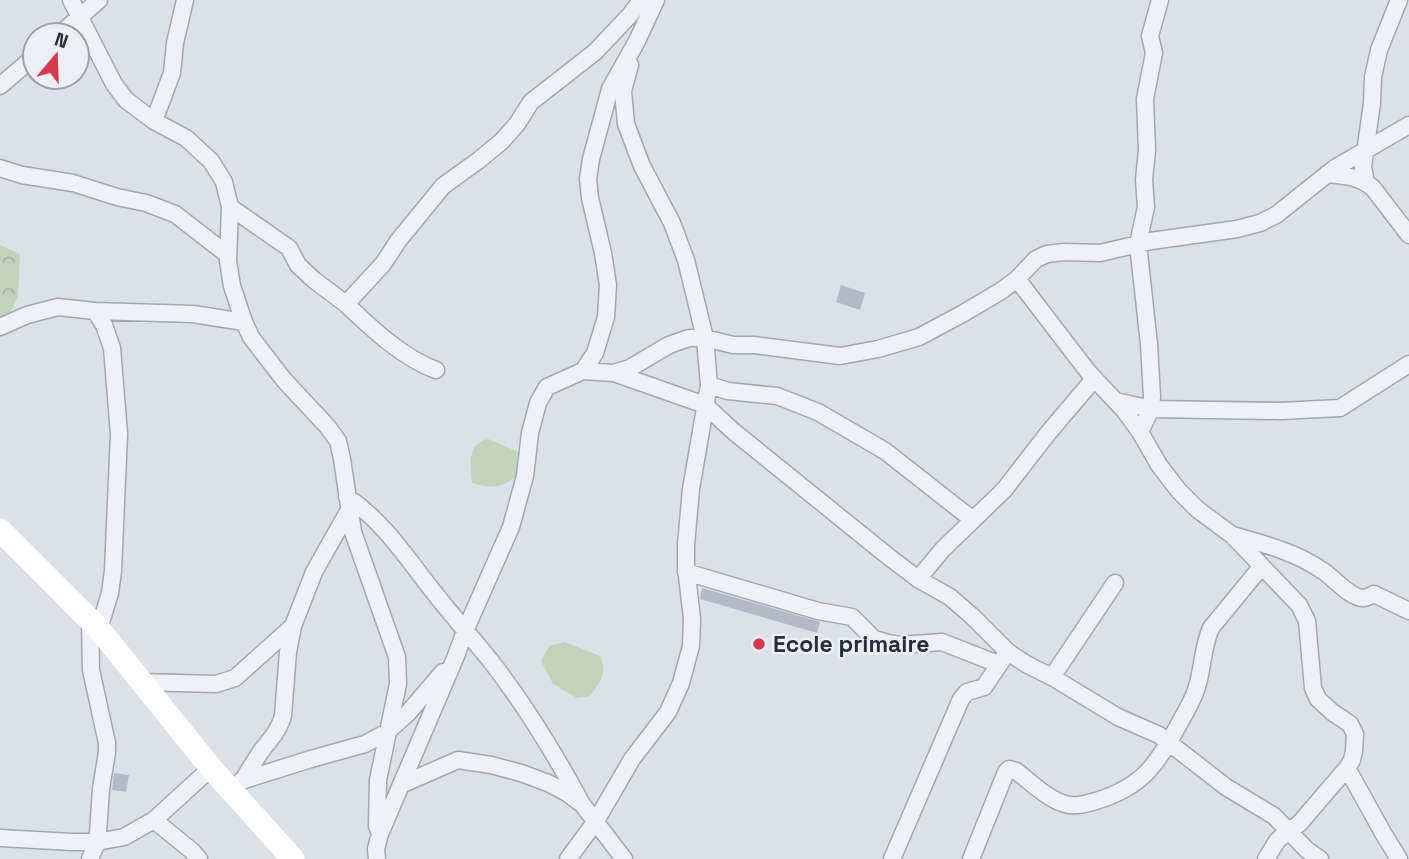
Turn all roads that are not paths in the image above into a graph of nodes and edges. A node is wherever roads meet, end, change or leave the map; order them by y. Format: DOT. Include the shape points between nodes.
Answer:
graph roads {
  1 [pos="71,0"];
  2 [pos="100,0"];
  3 [pos="185,0"];
  4 [pos="641,0"];
  5 [pos="656,0"];
  6 [pos="1160,0"];
  7 [pos="1399,0"];
  8 [pos="79,17"];
  9 [pos="75,21"];
  10 [pos="636,41"];
  11 [pos="21,68"];
  12 [pos="0,86"];
  13 [pos="155,121"];
  14 [pos="1409,125"];
  15 [pos="1365,151"];
  16 [pos="0,168"];
  17 [pos="1327,174"];
  18 [pos="1366,182"];
  19 [pos="230,207"];
  20 [pos="1409,235"];
  21 [pos="1138,244"];
  22 [pos="228,255"];
  23 [pos="1017,279"];
  24 [pos="346,304"];
  25 [pos="94,311"];
  26 [pos="244,322"];
  27 [pos="0,327"];
  28 [pos="705,338"];
  29 [pos="1409,364"];
  30 [pos="436,370"];
  31 [pos="583,371"];
  32 [pos="614,373"];
  33 [pos="1094,379"];
  34 [pos="709,385"];
  35 [pos="1114,400"];
  36 [pos="705,405"];
  37 [pos="1151,409"];
  38 [pos="1140,432"];
  39 [pos="348,504"];
  40 [pos="973,520"];
  41 [pos="0,530"];
  42 [pos="1232,535"];
  43 [pos="1261,567"];
  44 [pos="686,572"];
  45 [pos="918,579"];
  46 [pos="1115,583"];
  47 [pos="1409,611"];
  48 [pos="94,625"];
  49 [pos="293,626"];
  50 [pos="465,631"];
  51 [pos="456,656"];
  52 [pos="1003,658"];
  53 [pos="1052,677"];
  54 [pos="141,682"];
  55 [pos="387,732"];
  56 [pos="1169,743"];
  57 [pos="211,768"];
  58 [pos="1347,768"];
  59 [pos="236,783"];
  60 [pos="403,783"];
  61 [pos="582,804"];
  62 [pos="154,820"];
  63 [pos="596,821"];
  64 [pos="1288,831"];
  65 [pos="380,834"];
  66 [pos="0,838"];
  67 [pos="97,842"];
  68 [pos="90,859"];
  69 [pos="199,859"];
  70 [pos="293,859"];
  71 [pos="377,859"];
  72 [pos="568,859"];
  73 [pos="624,859"];
  74 [pos="892,859"];
  75 [pos="971,859"];
  76 [pos="1266,859"];
  77 [pos="1320,859"];
  78 [pos="1399,859"];
  1 -- 8 [label="street"];
  2 -- 8 [label="street"];
  3 -- 13 [label="street" via="172,73"];
  4 -- 24 [label="street" via="595,52 531,102 502,141 443,186"];
  5 -- 10 [label="street"];
  6 -- 21 [label="street" via="1150,36 1154,53 1145,100 1146,207"];
  7 -- 15 [label="street" via="1379,50"];
  8 -- 9 [label="street"];
  8 -- 13 [label="street" via="114,84 126,100"];
  10 -- 28 [label="street" via="624,91 626,124 686,260"];
  10 -- 31 [label="street" via="610,89 591,159 590,198 608,285 606,317 595,353"];
  11 -- 12 [label="street"];
  13 -- 19 [label="street" via="186,138 211,161 225,182"];
  14 -- 15 [label="street"];
  15 -- 17 [label="street"];
  15 -- 18 [label="street"];
  16 -- 22 [label="street" via="73,183 175,214"];
  17 -- 18 [label="street"];
  17 -- 21 [label="street" via="1260,223"];
  18 -- 20 [label="street"];
  19 -- 22 [label="street"];
  19 -- 24 [label="street" via="289,248 298,265"];
  21 -- 23 [label="street" via="1100,253 1047,254"];
  21 -- 37 [label="street"];
  22 -- 26 [label="street"];
  23 -- 28 [label="street" via="919,337 853,354 733,345"];
  23 -- 33 [label="street"];
  24 -- 30 [label="street" via="377,334"];
  25 -- 26 [label="street" via="194,314"];
  25 -- 27 [label="street" via="58,307"];
  25 -- 48 [label="street" via="112,348 119,434 113,571 110,593"];
  26 -- 39 [label="street" via="284,380 338,441"];
  28 -- 32 [label="street" via="668,345"];
  28 -- 34 [label="street"];
  29 -- 37 [label="street" via="1340,408"];
  31 -- 32 [label="street"];
  31 -- 50 [label="street" via="547,387 538,403 511,527"];
  32 -- 36 [label="street"];
  33 -- 35 [label="street"];
  33 -- 40 [label="street" via="1004,490"];
  34 -- 36 [label="street"];
  34 -- 40 [label="street" via="777,396 818,412 885,451"];
  35 -- 37 [label="street"];
  35 -- 38 [label="street"];
  36 -- 44 [label="street" via="687,527"];
  36 -- 45 [label="street"];
  37 -- 38 [label="street"];
  38 -- 42 [label="street" via="1179,491"];
  39 -- 49 [label="street"];
  39 -- 50 [label="street" via="358,505 395,540"];
  39 -- 55 [label="street" via="353,532 397,657 398,684"];
  40 -- 45 [label="street"];
  41 -- 48 [label="street"];
  42 -- 43 [label="street"];
  42 -- 47 [label="street" via="1291,553 1357,596 1374,594"];
  43 -- 56 [label="street" via="1211,628 1196,690"];
  43 -- 58 [label="street" via="1298,605 1307,621 1313,688 1318,699 1350,724 1354,734"];
  44 -- 52 [label="street" via="852,617 874,639 887,643 942,642"];
  44 -- 63 [label="street" via="691,646 681,683 668,712 632,758"];
  45 -- 52 [label="street" via="973,617"];
  46 -- 53 [label="street"];
  48 -- 54 [label="street"];
  48 -- 67 [label="street" via="91,670 107,743"];
  49 -- 54 [label="street" via="226,682"];
  49 -- 59 [label="street" via="280,725"];
  50 -- 51 [label="street"];
  50 -- 61 [label="street" via="526,710"];
  51 -- 55 [label="street"];
  51 -- 60 [label="street"];
  52 -- 53 [label="street"];
  52 -- 74 [label="street" via="984,687 961,699"];
  53 -- 56 [label="street"];
  54 -- 57 [label="street"];
  55 -- 59 [label="street" via="365,744"];
  55 -- 65 [label="street" via="378,780"];
  56 -- 64 [label="street" via="1226,787 1274,816"];
  56 -- 75 [label="street" via="1148,773 1128,789 1079,806 1053,799 1009,769"];
  57 -- 59 [label="street"];
  57 -- 62 [label="street"];
  58 -- 64 [label="street" via="1300,824"];
  58 -- 78 [label="street"];
  59 -- 70 [label="street"];
  60 -- 61 [label="street" via="458,760 548,783"];
  60 -- 65 [label="street"];
  61 -- 63 [label="street"];
  62 -- 67 [label="street" via="124,836"];
  62 -- 69 [label="street"];
  63 -- 72 [label="street"];
  63 -- 73 [label="street"];
  64 -- 76 [label="street"];
  64 -- 77 [label="street"];
  65 -- 71 [label="street"];
  66 -- 67 [label="street"];
  67 -- 68 [label="street"];
}
